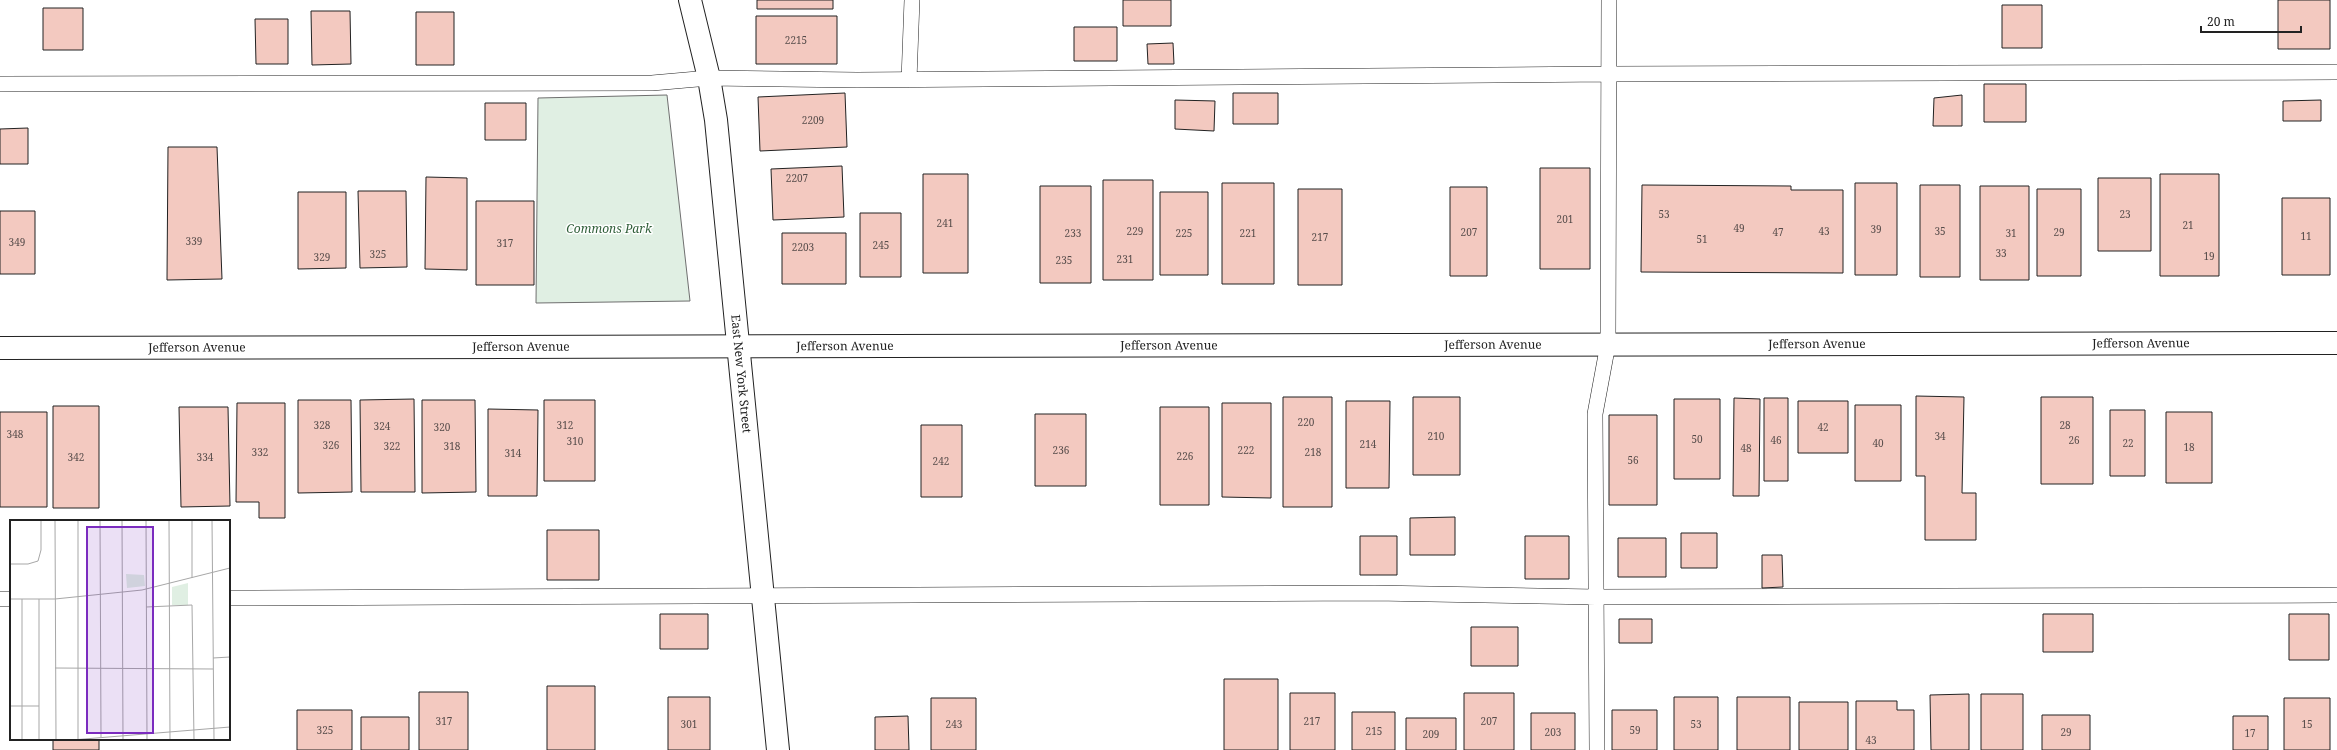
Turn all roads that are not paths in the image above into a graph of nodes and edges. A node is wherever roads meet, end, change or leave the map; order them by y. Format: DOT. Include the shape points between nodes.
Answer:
graph roads {
  1 [pos="690,0"];
  2 [pos="912,0"];
  3 [pos="1609,0"];
  4 [pos="2337,72"];
  5 [pos="1609,74"];
  6 [pos="709,78"];
  7 [pos="909,80"];
  8 [pos="0,84"];
  9 [pos="2337,343"];
  10 [pos="1608,344"];
  11 [pos="738,346"];
  12 [pos="0,348"];
  13 [pos="2337,595"];
  14 [pos="763,596"];
  15 [pos="1596,597"];
  16 [pos="230,598"];
  17 [pos="778,750"];
  18 [pos="1597,750"];
  1 -- 6 [label="street, East New York Street"];
  2 -- 7 [label="lane"];
  3 -- 5 [label="lane"];
  4 -- 5 [label="lane"];
  5 -- 7 [label="lane"];
  5 -- 10 [label="lane"];
  6 -- 7 [label="lane"];
  6 -- 8 [label="lane" via="652,83"];
  6 -- 11 [label="street, East New York Street" via="716,120"];
  9 -- 10 [label="street, Jefferson Avenue"];
  10 -- 11 [label="street, Jefferson Avenue"];
  10 -- 15 [label="lane" via="1595,414"];
  11 -- 12 [label="street, Jefferson Avenue"];
  11 -- 14 [label="street, East New York Street"];
  13 -- 15 [label="lane"];
  14 -- 15 [label="lane" via="1375,593"];
  14 -- 16 [label="lane"];
  14 -- 17 [label="street, East New York Street"];
  15 -- 18 [label="lane"];
}
